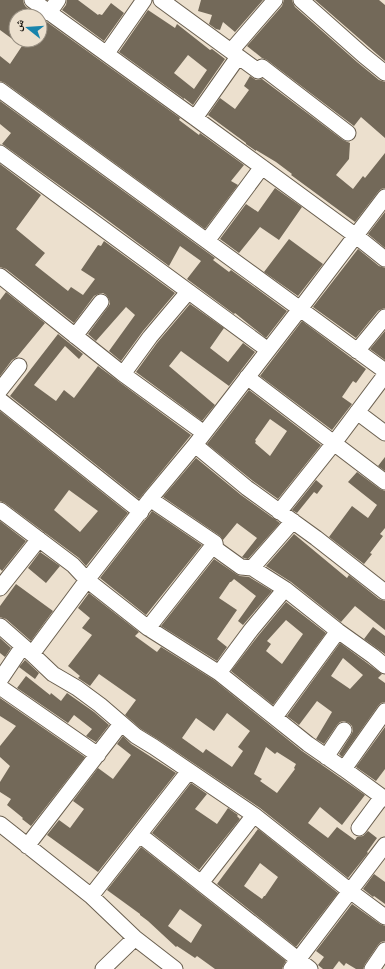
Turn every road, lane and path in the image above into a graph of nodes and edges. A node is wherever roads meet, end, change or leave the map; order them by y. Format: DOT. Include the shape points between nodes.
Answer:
graph roads {
  1 [pos="32,0"];
  2 [pos="58,0"];
  3 [pos="144,0"];
  4 [pos="161,0"];
  5 [pos="275,0"];
  6 [pos="301,0"];
  7 [pos="49,13"];
  8 [pos="107,53"];
  9 [pos="235,54"];
  10 [pos="385,73"];
  11 [pos="0,90"];
  12 [pos="195,118"];
  13 [pos="348,133"];
  14 [pos="0,153"];
  15 [pos="262,167"];
  16 [pos="385,197"];
  17 [pos="356,236"];
  18 [pos="207,241"];
  19 [pos="385,259"];
  20 [pos="0,276"];
  21 [pos="188,292"];
  22 [pos="101,302"];
  23 [pos="300,309"];
  24 [pos="385,317"];
  25 [pos="76,336"];
  26 [pos="268,350"];
  27 [pos="357,351"];
  28 [pos="19,366"];
  29 [pos="385,371"];
  30 [pos="123,374"];
  31 [pos="385,375"];
  32 [pos="247,377"];
  33 [pos="0,390"];
  34 [pos="0,400"];
  35 [pos="357,412"];
  36 [pos="204,433"];
  37 [pos="385,433"];
  38 [pos="334,443"];
  39 [pos="195,445"];
  40 [pos="385,482"];
  41 [pos="150,499"];
  42 [pos="0,510"];
  43 [pos="141,512"];
  44 [pos="279,512"];
  45 [pos="293,521"];
  46 [pos="38,539"];
  47 [pos="215,543"];
  48 [pos="252,568"];
  49 [pos="87,580"];
  50 [pos="0,588"];
  51 [pos="285,588"];
  52 [pos="385,592"];
  53 [pos="0,626"];
  54 [pos="148,628"];
  55 [pos="338,631"];
  56 [pos="28,650"];
  57 [pos="385,666"];
  58 [pos="219,673"];
  59 [pos="0,680"];
  60 [pos="0,687"];
  61 [pos="385,711"];
  62 [pos="275,717"];
  63 [pos="122,724"];
  64 [pos="344,730"];
  65 [pos="98,755"];
  66 [pos="326,757"];
  67 [pos="344,769"];
  68 [pos="189,771"];
  69 [pos="384,798"];
  70 [pos="254,815"];
  71 [pos="0,824"];
  72 [pos="359,828"];
  73 [pos="140,835"];
  74 [pos="385,845"];
  75 [pos="27,846"];
  76 [pos="201,883"];
  77 [pos="350,892"];
  78 [pos="90,896"];
  79 [pos="385,918"];
  80 [pos="135,938"];
  81 [pos="385,950"];
  82 [pos="294,964"];
  83 [pos="103,969"];
  84 [pos="175,969"];
  85 [pos="310,969"];
  86 [pos="372,969"];
  1 -- 7 [label="street"];
  2 -- 7 [label="street"];
  3 -- 8 [label="street"];
  4 -- 9 [label="street"];
  5 -- 9 [label="street"];
  6 -- 10 [label="street"];
  7 -- 8 [label="street"];
  8 -- 12 [label="street"];
  9 -- 12 [label="street"];
  9 -- 13 [label="street" via="258,71 262,67"];
  11 -- 18 [label="street"];
  12 -- 15 [label="street"];
  14 -- 21 [label="street"];
  15 -- 17 [label="street"];
  15 -- 18 [label="street"];
  16 -- 17 [label="street"];
  17 -- 19 [label="street"];
  17 -- 23 [label="street"];
  18 -- 23 [label="street"];
  20 -- 25 [label="street"];
  21 -- 26 [label="street"];
  21 -- 30 [label="street"];
  22 -- 25 [label="street"];
  23 -- 26 [label="street"];
  23 -- 27 [label="street"];
  24 -- 27 [label="street"];
  25 -- 30 [label="street"];
  26 -- 32 [label="street"];
  27 -- 29 [label="street"];
  28 -- 33 [label="street"];
  30 -- 36 [label="street"];
  31 -- 35 [label="street"];
  32 -- 36 [label="street"];
  32 -- 38 [label="street"];
  34 -- 43 [label="street"];
  35 -- 37 [label="street"];
  35 -- 38 [label="street"];
  36 -- 39 [label="street"];
  38 -- 40 [label="street"];
  38 -- 44 [label="street"];
  39 -- 41 [label="street"];
  39 -- 44 [label="street"];
  41 -- 43 [label="street"];
  41 -- 47 [label="street"];
  42 -- 46 [label="street"];
  43 -- 49 [label="street"];
  44 -- 45 [label="street"];
  45 -- 48 [label="street"];
  45 -- 52 [label="street"];
  46 -- 49 [label="street" via="73,565"];
  46 -- 50 [label="street"];
  47 -- 48 [label="street" via="216,549 241,567"];
  47 -- 54 [label="street"];
  48 -- 51 [label="street"];
  49 -- 54 [label="street"];
  49 -- 56 [label="street"];
  51 -- 55 [label="street"];
  51 -- 58 [label="street"];
  53 -- 56 [label="street"];
  54 -- 58 [label="street"];
  55 -- 57 [label="street"];
  55 -- 62 [label="street"];
  56 -- 59 [label="street"];
  56 -- 63 [label="street" via="53,674 77,688"];
  58 -- 62 [label="street"];
  60 -- 65 [label="street"];
  61 -- 67 [label="street"];
  62 -- 66 [label="street"];
  63 -- 65 [label="street"];
  63 -- 68 [label="street"];
  64 -- 66 [label="street"];
  65 -- 75 [label="street"];
  66 -- 67 [label="street"];
  67 -- 69 [label="street"];
  68 -- 70 [label="street"];
  68 -- 73 [label="street"];
  69 -- 72 [label="street"];
  70 -- 76 [label="street"];
  70 -- 77 [label="street"];
  71 -- 75 [label="street"];
  73 -- 76 [label="street"];
  73 -- 78 [label="street"];
  74 -- 77 [label="street"];
  75 -- 78 [label="street"];
  76 -- 82 [label="street"];
  77 -- 79 [label="street"];
  77 -- 82 [label="street"];
  78 -- 80 [label="street"];
  80 -- 83 [label="street"];
  80 -- 84 [label="street"];
  81 -- 86 [label="street"];
  82 -- 85 [label="street"];
}
